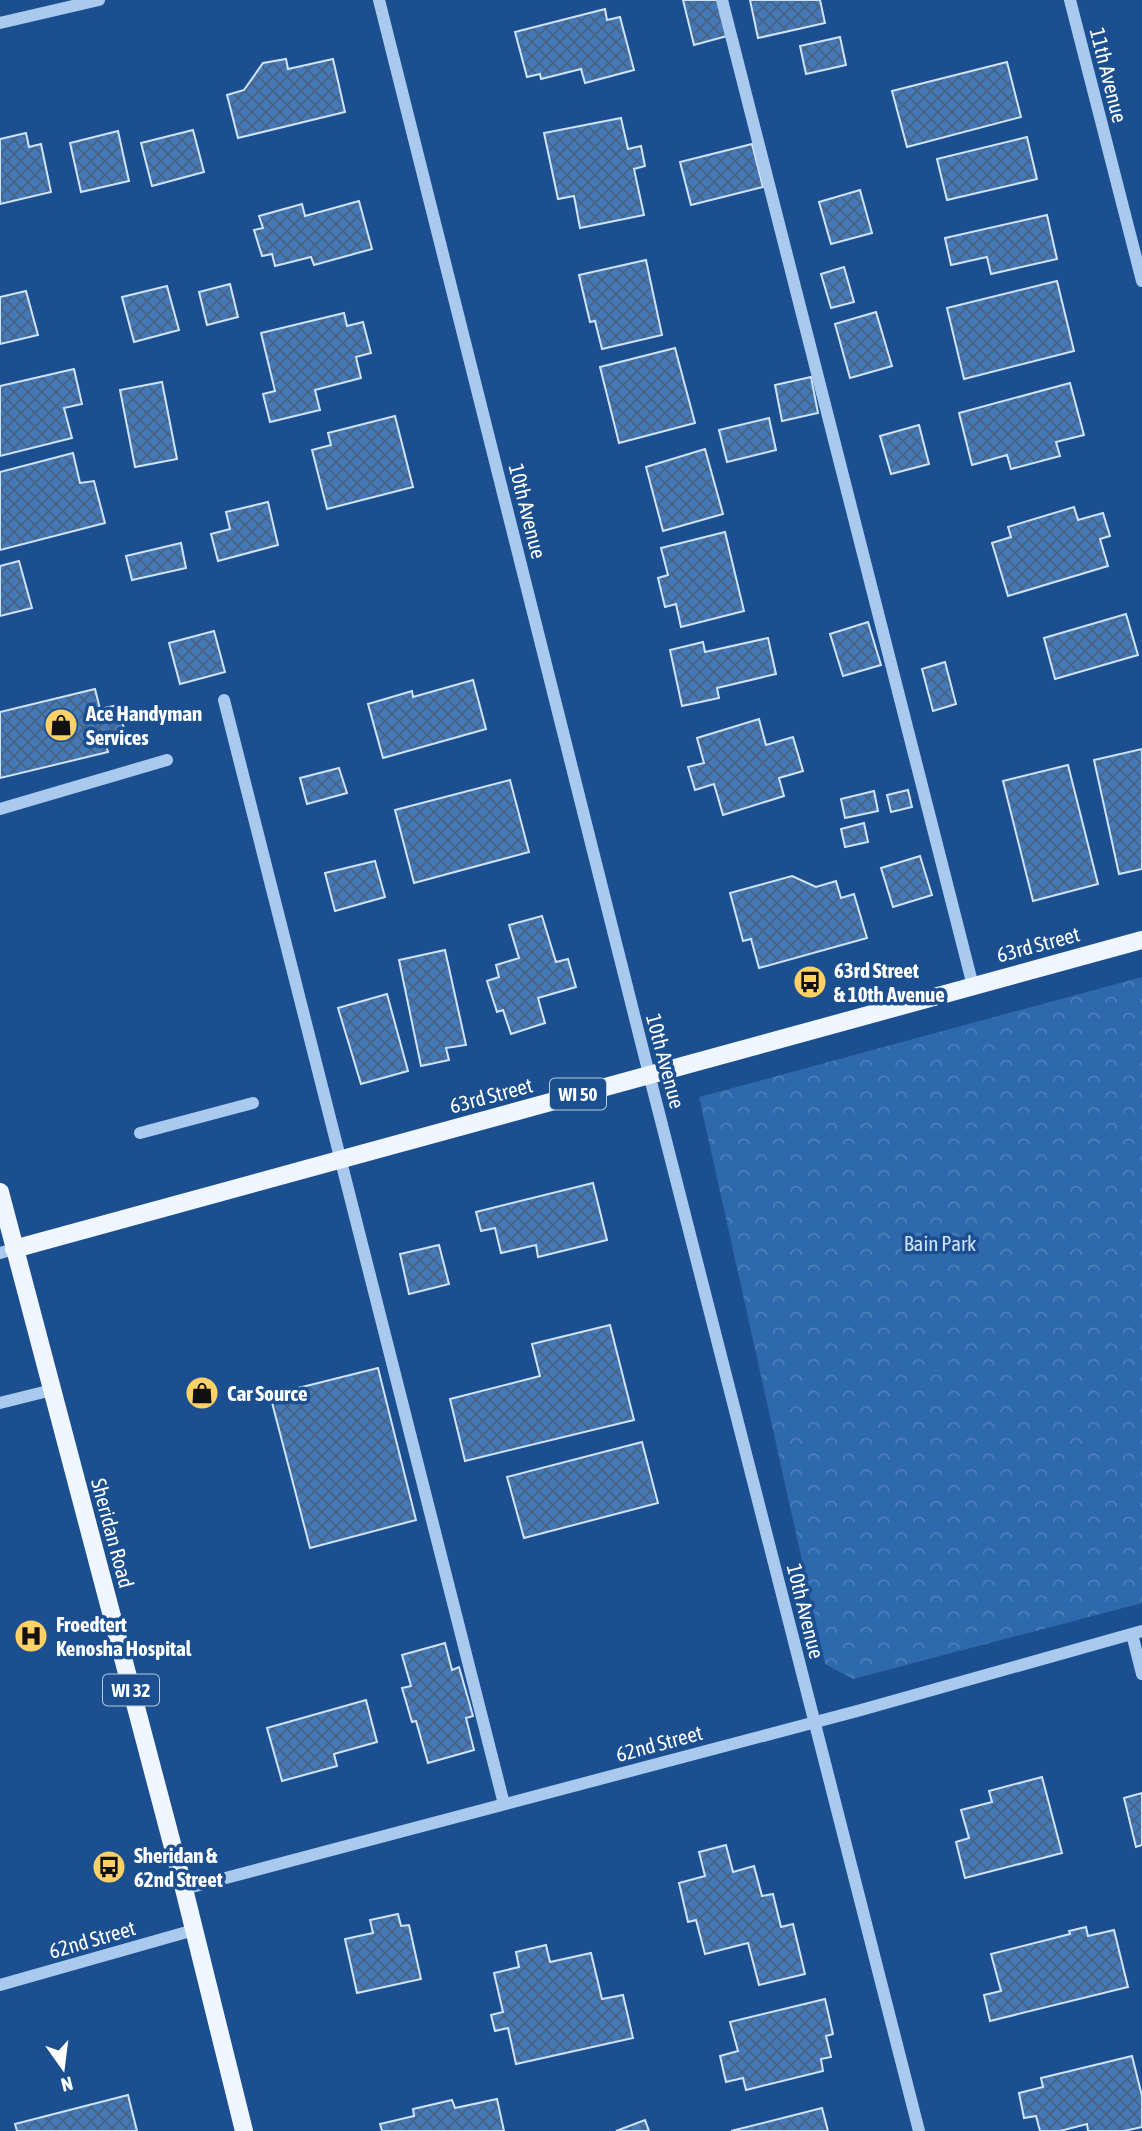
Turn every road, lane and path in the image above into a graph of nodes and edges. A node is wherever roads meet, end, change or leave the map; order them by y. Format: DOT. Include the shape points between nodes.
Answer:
graph roads {
  1 [pos="99,0"];
  2 [pos="379,0"];
  3 [pos="722,0"];
  4 [pos="1070,0"];
  5 [pos="0,23"];
  6 [pos="1142,281"];
  7 [pos="224,700"];
  8 [pos="167,760"];
  9 [pos="0,809"];
  10 [pos="1142,940"];
  11 [pos="973,986"];
  12 [pos="649,1074"];
  13 [pos="253,1103"];
  14 [pos="139,1133"];
  15 [pos="340,1159"];
  16 [pos="0,1192"];
  17 [pos="7,1251"];
  18 [pos="52,1390"];
  19 [pos="0,1403"];
  20 [pos="1137,1632"];
  21 [pos="1142,1674"];
  22 [pos="815,1722"];
  23 [pos="504,1804"];
  24 [pos="184,1889"];
  25 [pos="194,1930"];
  26 [pos="0,1985"];
  27 [pos="244,2131"];
  28 [pos="919,2131"];
  1 -- 5 [label="street"];
  2 -- 12 [label="street, 10th Avenue"];
  3 -- 11 [label="street"];
  4 -- 6 [label="street, 11th Avenue"];
  7 -- 15 [label="street"];
  8 -- 9 [label="street"];
  10 -- 11 [label="main road, 63rd Street / WI 50"];
  11 -- 12 [label="main road, 63rd Street / WI 50"];
  12 -- 15 [label="main road, 63rd Street / WI 50"];
  12 -- 22 [label="street, 10th Avenue"];
  13 -- 14 [label="street"];
  15 -- 17 [label="main road, 63rd Street / WI 50"];
  15 -- 23 [label="street"];
  16 -- 17 [label="main road, Sheridan Road / WI 32"];
  17 -- 18 [label="main road, Sheridan Road / WI 32"];
  18 -- 19 [label="street"];
  18 -- 24 [label="main road, Sheridan Road / WI 32"];
  20 -- 21 [label="street"];
  20 -- 22 [label="street, 62nd Street"];
  22 -- 23 [label="street, 62nd Street"];
  22 -- 28 [label="street, 10th Avenue"];
  23 -- 24 [label="street, 62nd Street"];
  24 -- 25 [label="main road, Sheridan Road / WI 32"];
  25 -- 26 [label="street, 62nd Street"];
  25 -- 27 [label="main road, Sheridan Road / WI 32"];
}
